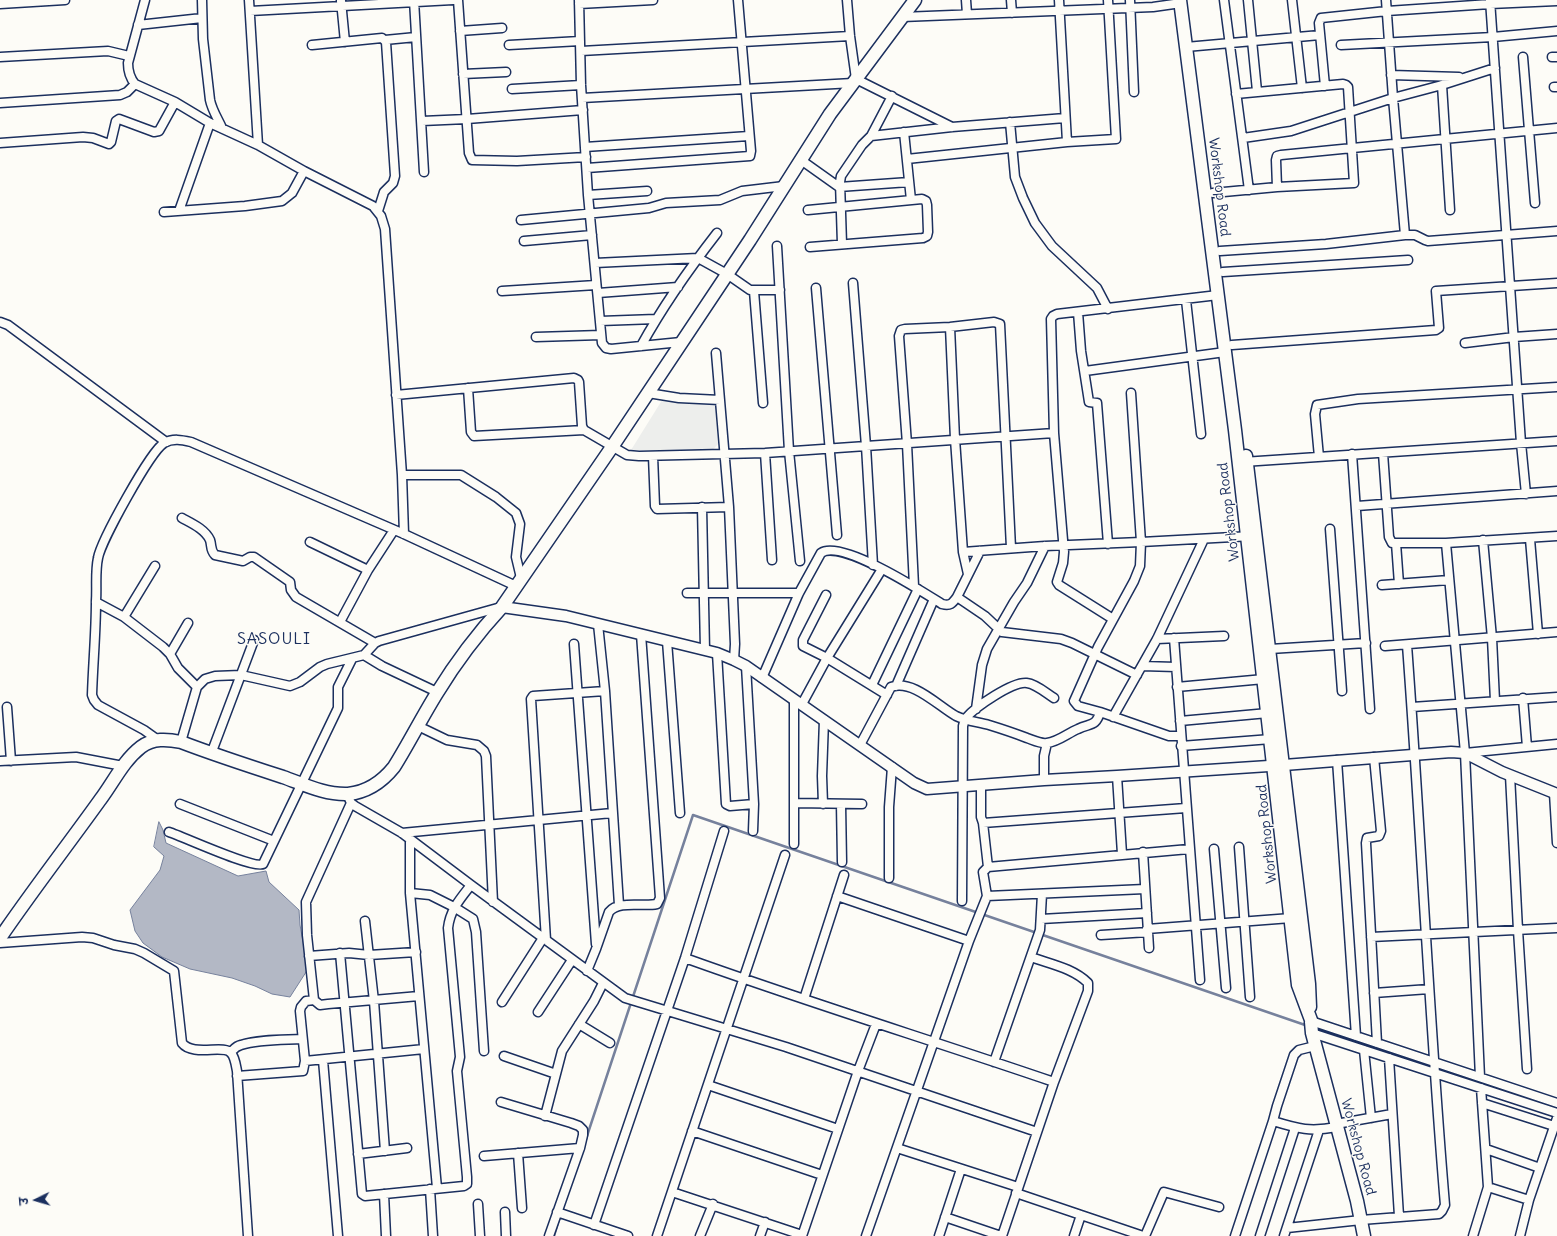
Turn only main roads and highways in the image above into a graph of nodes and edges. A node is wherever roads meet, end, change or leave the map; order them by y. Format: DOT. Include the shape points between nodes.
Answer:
graph roads {
  1 [pos="915,0"];
  2 [pos="1183,1"];
  3 [pos="1190,46"];
  4 [pos="1229,349"];
  5 [pos="1252,536"];
  6 [pos="1279,765"];
  7 [pos="0,938"];
  8 [pos="1311,1025"];
  9 [pos="1364,1236"];
  1 -- 7 [label="main road" via="830,114 612,447 502,607 480,632 438,692 387,776 373,787 349,798 210,754 181,742 158,740 140,747 123,766"];
  2 -- 3 [label="main road, Workshop Road"];
  3 -- 4 [label="main road, Workshop Road" via="1213,194"];
  3 -- 4 [label="main road, Workshop Road" via="1218,295"];
  4 -- 5 [label="main road, Workshop Road"];
  5 -- 6 [label="main road, Workshop Road" via="1270,649"];
  5 -- 6 [label="main road, Workshop Road" via="1271,739"];
  6 -- 8 [label="main road, Workshop Road" via="1309,984"];
  6 -- 8 [label="main road, Workshop Road" via="1298,985"];
  8 -- 9 [label="main road, Workshop Road"];
}
